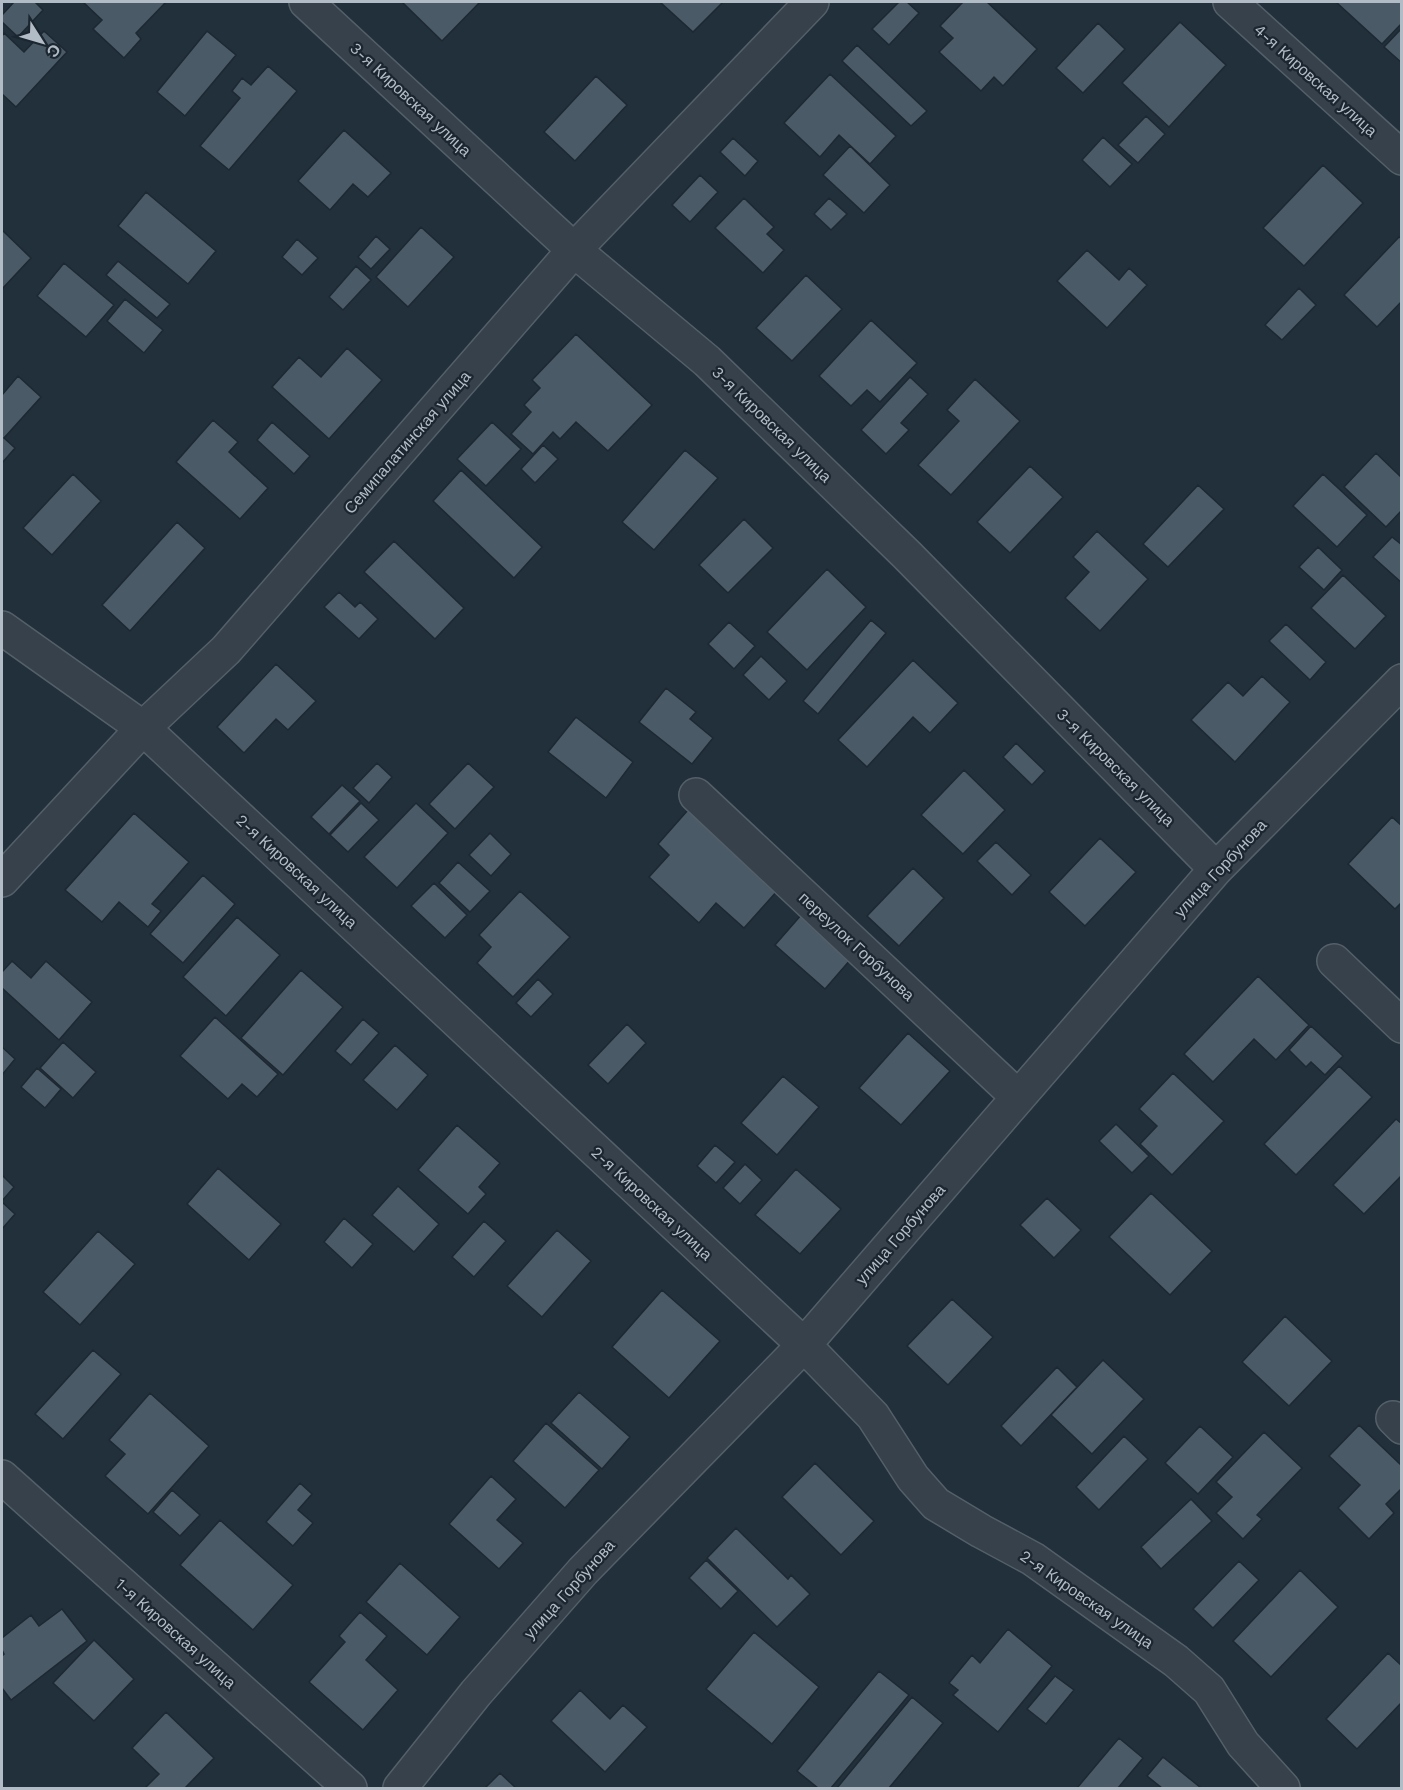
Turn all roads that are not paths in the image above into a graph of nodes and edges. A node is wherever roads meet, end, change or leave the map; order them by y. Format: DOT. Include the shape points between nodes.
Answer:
graph roads {
  1 [pos="306,2"];
  2 [pos="812,2"];
  3 [pos="1230,2"];
  4 [pos="1401,158"];
  5 [pos="574,250"];
  6 [pos="2,628"];
  7 [pos="1401,681"];
  8 [pos="143,728"];
  9 [pos="696,795"];
  10 [pos="1216,869"];
  11 [pos="2,880"];
  12 [pos="1334,961"];
  13 [pos="1401,1026"];
  14 [pos="1018,1097"];
  15 [pos="804,1345"];
  16 [pos="2,1477"];
  17 [pos="350,1788"];
  18 [pos="400,1788"];
  19 [pos="1282,1788"];
  1 -- 5 [label="street, 3-я Кировская улица"];
  2 -- 5 [label="street, Семипалатинская улица"];
  3 -- 4 [label="street, 4-я Кировская улица"];
  5 -- 8 [label="street, Семипалатинская улица" via="226,650"];
  5 -- 10 [label="street, 3-я Кировская улица" via="707,361 907,555"];
  6 -- 8 [label="street, 2-я Кировская улица"];
  7 -- 10 [label="street, улица Горбунова"];
  8 -- 11 [label="street, Семипалатинская улица"];
  8 -- 15 [label="street, 2-я Кировская улица"];
  9 -- 14 [label="street, переулок Горбунова"];
  10 -- 14 [label="street, улица Горбунова"];
  12 -- 13 [label="street"];
  14 -- 15 [label="street, улица Горбунова"];
  15 -- 18 [label="street, улица Горбунова" via="583,1570"];
  15 -- 19 [label="street, 2-я Кировская улица" via="873,1416 913,1478 936,1503 1033,1559 1176,1661 1209,1690 1243,1744"];
  16 -- 17 [label="street, 1-я Кировская улица"];
}
